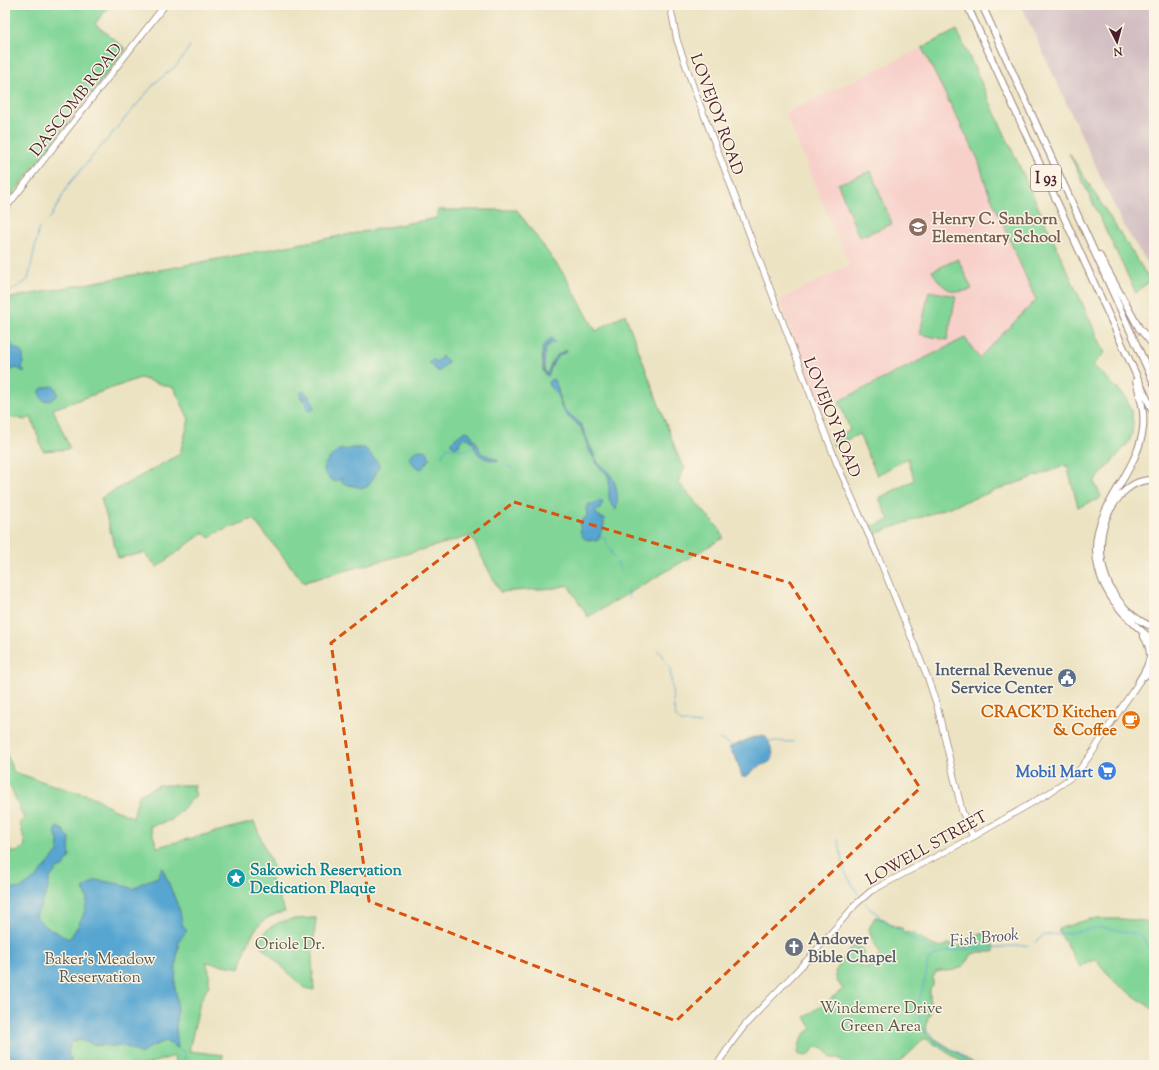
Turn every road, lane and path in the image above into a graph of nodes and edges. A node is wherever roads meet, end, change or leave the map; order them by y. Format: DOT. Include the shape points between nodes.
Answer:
graph roads {
  1 [pos="165,5"];
  2 [pos="670,5"];
  3 [pos="967,5"];
  4 [pos="982,5"];
  5 [pos="5,209"];
  6 [pos="1076,213"];
  7 [pos="1154,346"];
  8 [pos="1126,352"];
  9 [pos="1154,383"];
  10 [pos="1154,414"];
  11 [pos="1154,480"];
  12 [pos="1154,627"];
  13 [pos="1141,631"];
  14 [pos="1154,640"];
  15 [pos="1154,663"];
  16 [pos="1154,667"];
  17 [pos="1140,681"];
  18 [pos="973,838"];
  19 [pos="717,1065"];
  1 -- 5 [label="main road, DASCOMB ROAD"];
  2 -- 18 [label="main road, LOVEJOY ROAD" via="677,40 694,89 807,388 927,676 937,706 962,811"];
  3 -- 8 [label="highway, I 93"];
  4 -- 6 [label="highway, I 93"];
  6 -- 7 [label="highway" via="1139,328"];
  6 -- 9 [label="highway, I 93"];
  8 -- 10 [label="highway, I 93"];
  8 -- 13 [label="highway" via="1142,402 1143,431 1136,456 1101,520 1097,556 1100,576 1109,594"];
  11 -- 12 [label="highway" via="1144,480 1135,484 1118,498 1106,522 1101,551 1105,574 1114,595 1134,617"];
  13 -- 14 [label="highway"];
  13 -- 17 [label="highway" via="1148,642 1150,654 1149,664"];
  15 -- 17 [label="main road, LOWELL STREET"];
  16 -- 17 [label="highway"];
  17 -- 18 [label="main road, LOWELL STREET" via="1077,773 1050,793"];
  18 -- 19 [label="main road, LOWELL STREET" via="878,886 864,897 746,1024"];
}
